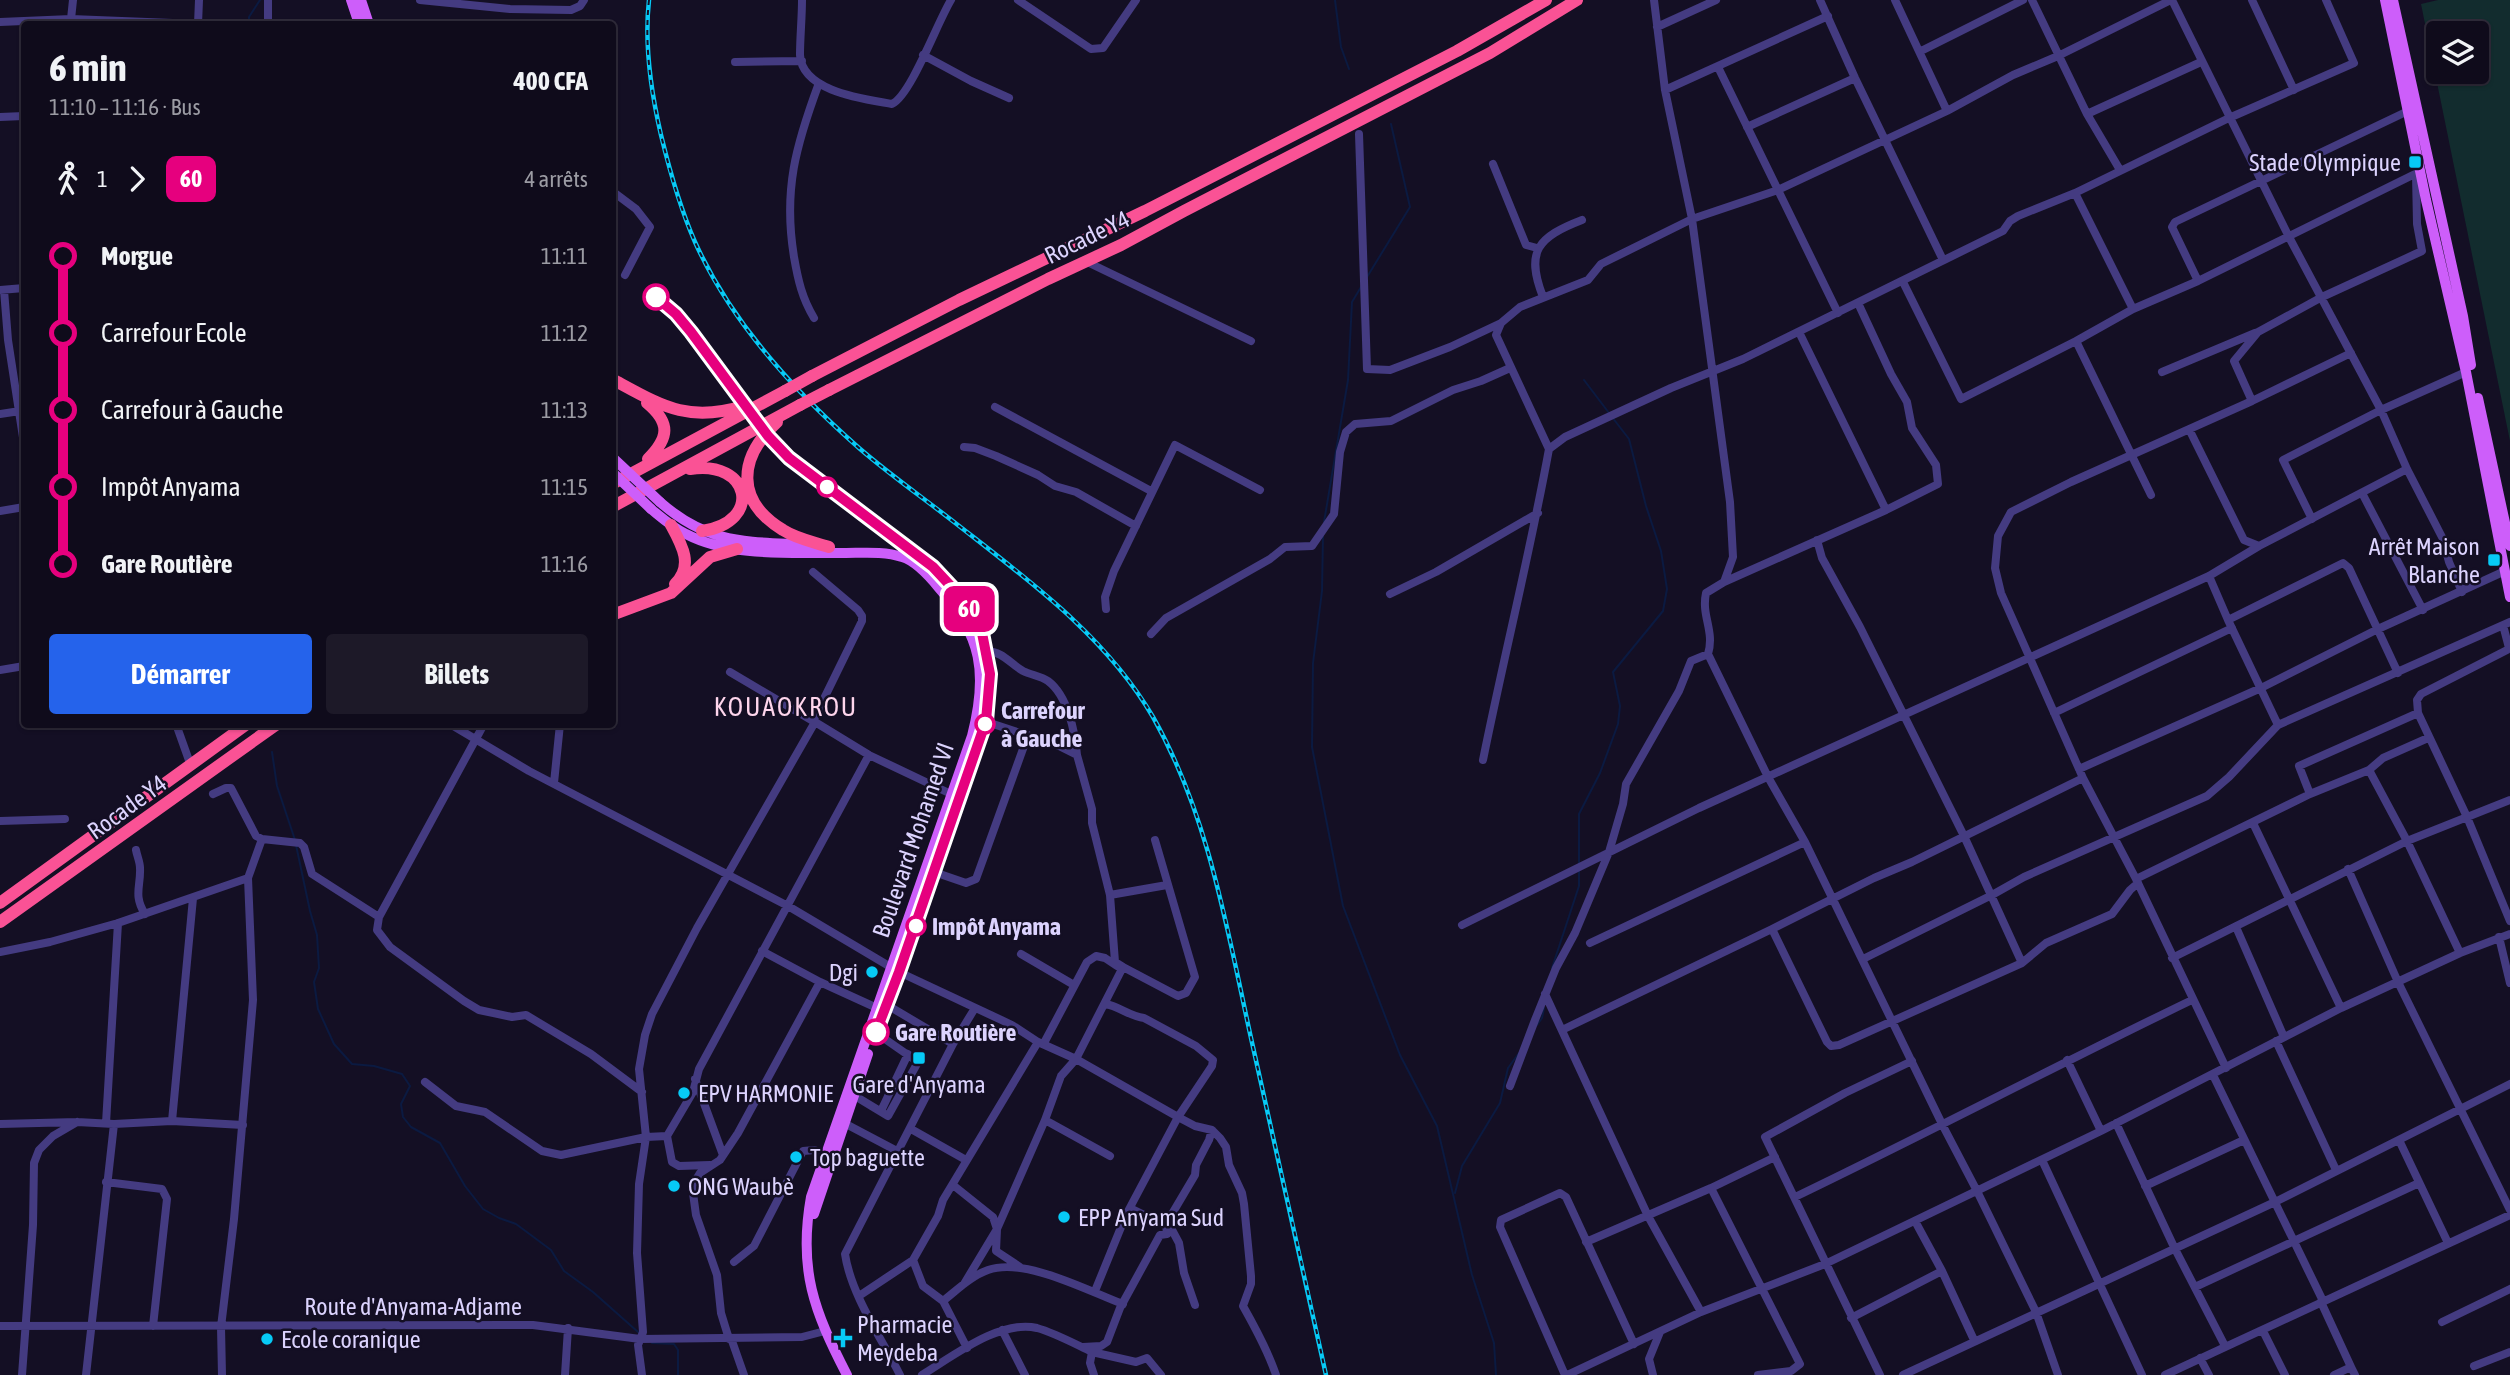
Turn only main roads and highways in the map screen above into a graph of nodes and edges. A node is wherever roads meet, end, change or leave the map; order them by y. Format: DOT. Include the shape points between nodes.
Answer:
graph roads {
  1 [pos="351,0"];
  2 [pos="361,0"];
  3 [pos="1546,0"];
  4 [pos="1577,0"];
  5 [pos="2385,0"];
  6 [pos="2393,0"];
  7 [pos="358,21"];
  8 [pos="368,21"];
  9 [pos="616,381"];
  10 [pos="616,391"];
  11 [pos="771,397"];
  12 [pos="788,412"];
  13 [pos="616,461"];
  14 [pos="638,470"];
  15 [pos="679,471"];
  16 [pos="616,475"];
  17 [pos="616,482"];
  18 [pos="616,505"];
  19 [pos="656,506"];
  20 [pos="671,525"];
  21 [pos="702,531"];
  22 [pos="2510,546"];
  23 [pos="829,547"];
  24 [pos="737,549"];
  25 [pos="2510,597"];
  26 [pos="616,609"];
  27 [pos="616,614"];
  28 [pos="981,720"];
  29 [pos="242,728"];
  30 [pos="272,728"];
  31 [pos="0,903"];
  32 [pos="0,922"];
  33 [pos="895,969"];
  34 [pos="851,1094"];
  35 [pos="807,1237"];
  36 [pos="847,1375"];
  1 -- 7 [label="main road"];
  2 -- 8 [label="main road"];
  3 -- 11 [label="highway, Rocade Y4, bridge" via="1145,212 959,300"];
  4 -- 12 [label="highway, Rocade Y4, bridge" via="1490,53"];
  5 -- 25 [label="main road"];
  6 -- 22 [label="main road"];
  9 -- 11 [label="highway" via="682,412 728,411"];
  10 -- 14 [label="highway" via="647,403 664,426 665,438"];
  11 -- 14 [label="highway, Rocade Y4"];
  12 -- 15 [label="highway, Rocade Y4"];
  12 -- 23 [label="highway" via="768,429 750,459 748,492 765,517 783,531"];
  13 -- 19 [label="main road, Boulevard Mohamed VI, bridge"];
  14 -- 17 [label="highway, Rocade Y4"];
  15 -- 18 [label="highway, Rocade Y4"];
  15 -- 21 [label="highway" via="715,468 736,480 742,505 737,515 720,529"];
  16 -- 19 [label="main road, Boulevard Mohamed VI, bridge"];
  19 -- 20 [label="main road, Boulevard Mohamed VI"];
  19 -- 21 [label="main road, Boulevard Mohamed VI"];
  20 -- 24 [label="main road, Boulevard Mohamed VI" via="694,538"];
  20 -- 26 [label="highway" via="686,560 679,580 654,596"];
  21 -- 23 [label="main road, Boulevard Mohamed VI" via="725,538"];
  23 -- 28 [label="main road, Boulevard Mohamed VI" via="891,549 922,558 949,584 982,633 990,674"];
  24 -- 27 [label="highway" via="710,556 671,593"];
  24 -- 28 [label="main road, Boulevard Mohamed VI" via="879,553 906,558 951,601 973,636 981,679"];
  28 -- 33 [label="main road, Boulevard Mohamed VI" via="951,794"];
  28 -- 33 [label="main road, Boulevard Mohamed VI" via="934,872"];
  29 -- 31 [label="highway, Rocade Y4"];
  30 -- 32 [label="highway, Rocade Y4"];
  33 -- 34 [label="main road, Boulevard Mohamed VI"];
  34 -- 35 [label="main road, Boulevard Mohamed VI"];
  34 -- 35 [label="main road, Boulevard Mohamed VI" via="811,1198"];
  35 -- 36 [label="main road" via="809,1284"];
}
